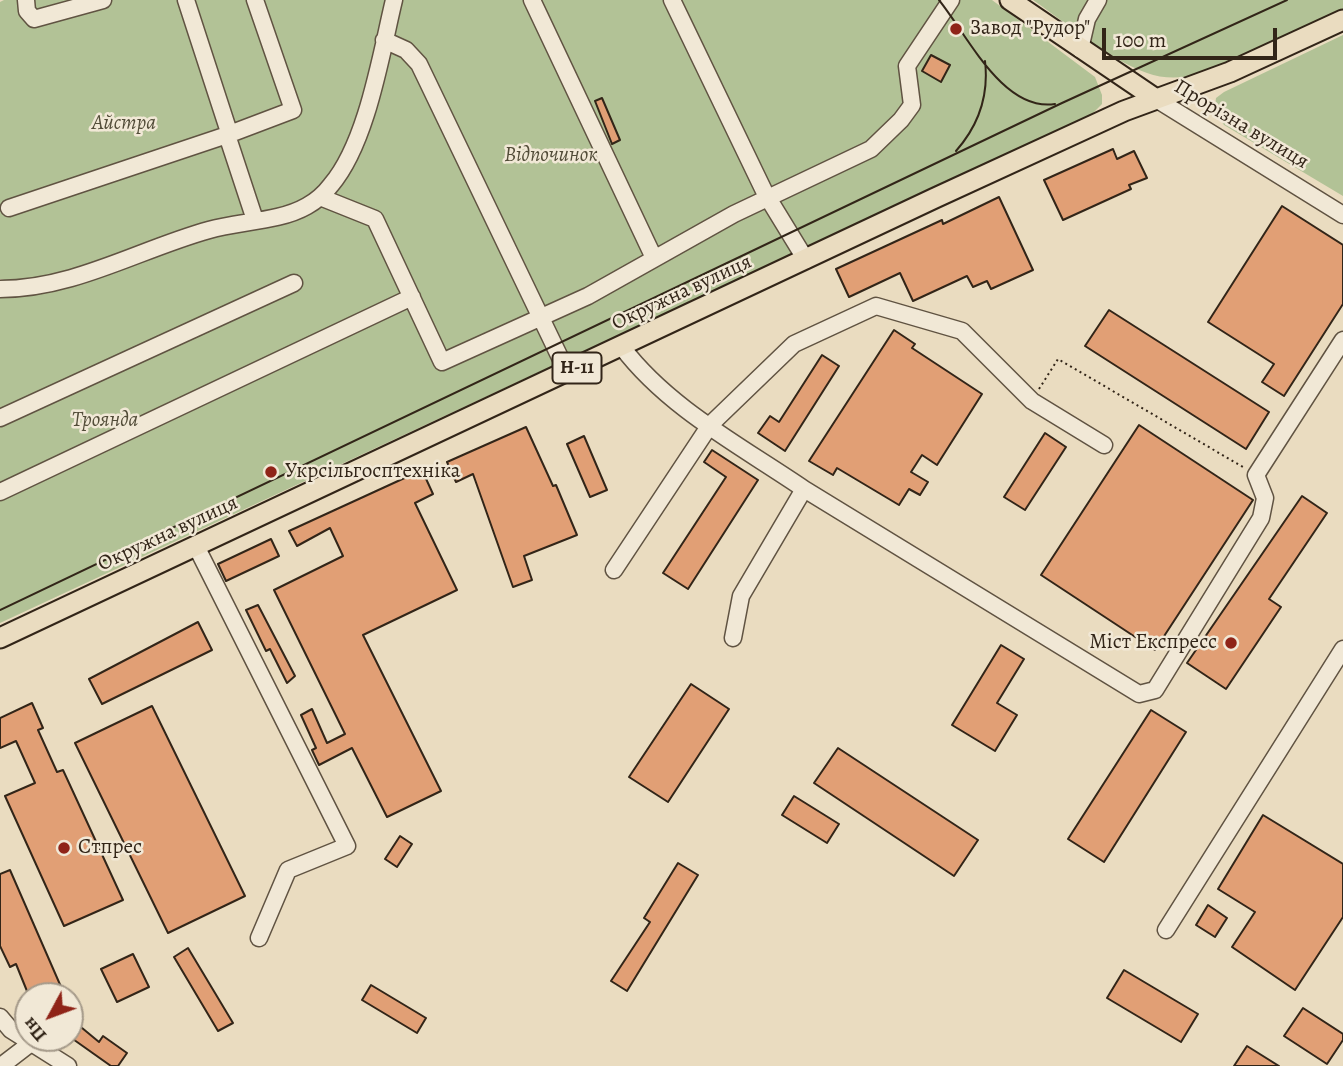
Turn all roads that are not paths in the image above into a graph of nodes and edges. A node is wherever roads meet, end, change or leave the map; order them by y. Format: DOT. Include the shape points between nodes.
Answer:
graph roads {
  1 [pos="26,0"];
  2 [pos="103,0"];
  3 [pos="186,0"];
  4 [pos="255,0"];
  5 [pos="394,0"];
  6 [pos="532,0"];
  7 [pos="672,0"];
  8 [pos="951,0"];
  9 [pos="1010,0"];
  10 [pos="1098,0"];
  11 [pos="1343,20"];
  12 [pos="384,40"];
  13 [pos="1080,49"];
  14 [pos="1156,99"];
  15 [pos="227,135"];
  16 [pos="320,197"];
  17 [pos="769,199"];
  18 [pos="9,208"];
  19 [pos="1343,215"];
  20 [pos="255,220"];
  21 [pos="654,258"];
  22 [pos="806,260"];
  23 [pos="294,283"];
  24 [pos="0,289"];
  25 [pos="412,298"];
  26 [pos="540,316"];
  27 [pos="1343,340"];
  28 [pos="622,347"];
  29 [pos="567,372"];
  30 [pos="0,418"];
  31 [pos="710,425"];
  32 [pos="1104,444"];
  33 [pos="804,489"];
  34 [pos="0,492"];
  35 [pos="196,546"];
  36 [pos="614,570"];
  37 [pos="0,638"];
  38 [pos="733,638"];
  39 [pos="1343,649"];
  40 [pos="1166,930"];
  41 [pos="259,938"];
  42 [pos="0,1017"];
  43 [pos="14,1032"];
  44 [pos="19,1052"];
  45 [pos="45,1052"];
  46 [pos="1,1066"];
  47 [pos="68,1066"];
  1 -- 2 [label="street" via="34,19"];
  3 -- 15 [label="street"];
  4 -- 15 [label="street" via="293,110"];
  5 -- 12 [label="street"];
  6 -- 21 [label="street"];
  7 -- 17 [label="street"];
  8 -- 17 [label="street" via="907,66 912,105 901,120 871,149"];
  9 -- 13 [label="main road, Прорізна вулиця"];
  10 -- 13 [label="street" via="1087,19"];
  11 -- 14 [label="main road, Н-11" via="1230,72"];
  12 -- 16 [label="street" via="371,96 348,160"];
  12 -- 26 [label="street" via="406,50 419,64"];
  13 -- 14 [label="main road, Прорізна вулиця"];
  14 -- 19 [label="street, Прорізна вулиця"];
  14 -- 22 [label="main road, Окружна вулиця / Н-11"];
  15 -- 18 [label="street"];
  15 -- 20 [label="street"];
  16 -- 20 [label="street" via="306,207"];
  16 -- 25 [label="street" via="375,219"];
  17 -- 21 [label="street"];
  17 -- 22 [label="street"];
  20 -- 24 [label="street" via="208,230 59,282"];
  21 -- 26 [label="street" via="588,296"];
  22 -- 28 [label="main road, Окружна вулиця / Н-11"];
  23 -- 30 [label="street"];
  25 -- 26 [label="street" via="442,362"];
  25 -- 34 [label="street"];
  26 -- 29 [label="street"];
  27 -- 33 [label="street" via="1256,475 1265,498 1261,518 1155,690 1139,694"];
  28 -- 29 [label="main road, Окружна вулиця / Н-11"];
  28 -- 31 [label="street" via="656,385"];
  29 -- 35 [label="main road, Окружна вулиця / Н-11"];
  31 -- 32 [label="street" via="794,344 876,306 962,331 1032,401"];
  31 -- 33 [label="street"];
  31 -- 36 [label="street"];
  33 -- 38 [label="street" via="741,596"];
  35 -- 37 [label="main road, Окружна вулиця / Н-11"];
  35 -- 41 [label="street" via="347,846 288,870"];
  39 -- 40 [label="street"];
  42 -- 43 [label="street"];
  44 -- 46 [label="street"];
  45 -- 47 [label="street"];
}
